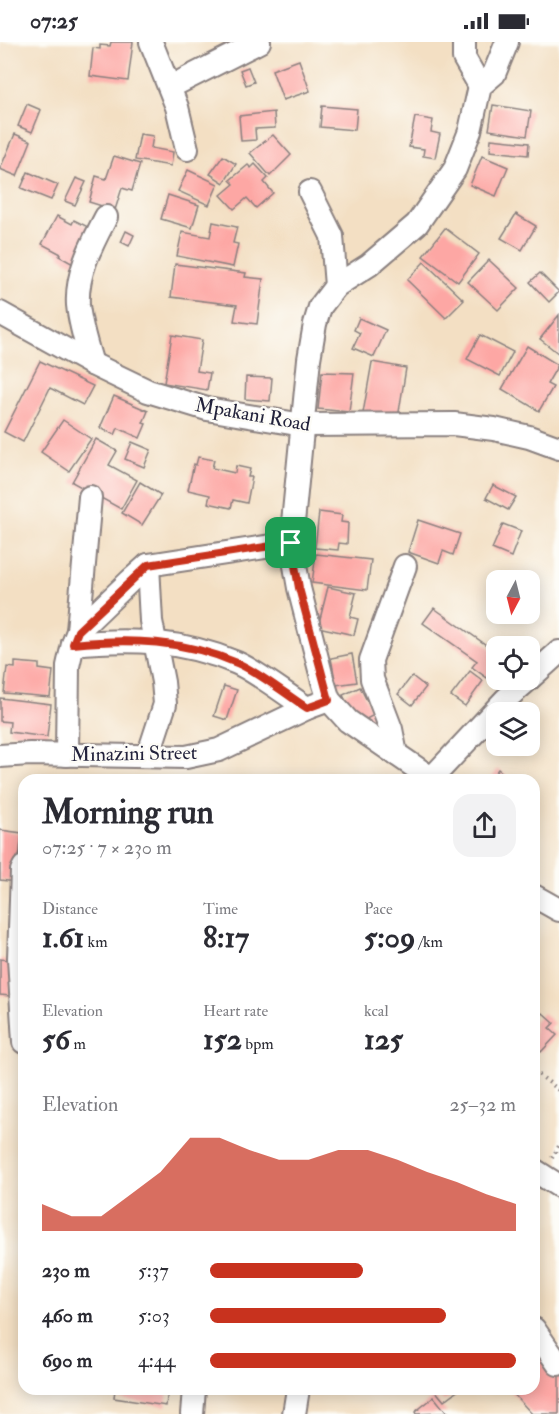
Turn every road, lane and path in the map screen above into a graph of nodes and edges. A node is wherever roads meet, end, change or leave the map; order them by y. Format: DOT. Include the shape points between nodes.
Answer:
graph roads {
  1 [pos="151,42"];
  2 [pos="259,42"];
  3 [pos="464,42"];
  4 [pos="507,42"];
  5 [pos="480,86"];
  6 [pos="170,87"];
  7 [pos="187,149"];
  8 [pos="310,192"];
  9 [pos="106,217"];
  10 [pos="336,286"];
  11 [pos="0,314"];
  12 [pos="92,364"];
  13 [pos="303,425"];
  14 [pos="559,448"];
  15 [pos="90,497"];
  16 [pos="291,543"];
  17 [pos="148,565"];
  18 [pos="405,566"];
  19 [pos="76,638"];
  20 [pos="155,642"];
  21 [pos="559,652"];
  22 [pos="540,669"];
  23 [pos="516,690"];
  24 [pos="329,700"];
  25 [pos="307,708"];
  26 [pos="396,754"];
  27 [pos="67,755"];
  28 [pos="0,756"];
  29 [pos="148,756"];
  30 [pos="423,774"];
  31 [pos="435,774"];
  32 [pos="540,899"];
  33 [pos="559,910"];
  34 [pos="540,1076"];
  35 [pos="559,1090"];
  36 [pos="540,1174"];
  37 [pos="559,1186"];
  38 [pos="540,1338"];
  39 [pos="558,1364"];
  40 [pos="194,1395"];
  41 [pos="297,1395"];
  42 [pos="192,1414"];
  43 [pos="294,1414"];
  1 -- 6 [label="street"];
  2 -- 6 [label="street"];
  3 -- 5 [label="street" via="464,58"];
  4 -- 5 [label="street" via="494,74"];
  5 -- 10 [label="street" via="470,130 455,169 417,224 369,265"];
  6 -- 7 [label="street"];
  8 -- 10 [label="street" via="332,236"];
  9 -- 12 [label="street" via="81,274 78,303"];
  10 -- 13 [label="street" via="320,307 315,324"];
  11 -- 12 [label="street, Mpakani Road"];
  12 -- 13 [label="street, Mpakani Road" via="148,392 197,406"];
  13 -- 14 [label="street, Mpakani Road" via="454,424 529,437"];
  13 -- 16 [label="street"];
  15 -- 19 [label="street"];
  16 -- 17 [label="street"];
  16 -- 24 [label="street"];
  17 -- 19 [label="street"];
  17 -- 20 [label="street" via="148,599"];
  18 -- 26 [label="street" via="371,660 372,679"];
  19 -- 20 [label="street"];
  19 -- 27 [label="street" via="68,666"];
  20 -- 25 [label="street" via="186,646 238,663"];
  20 -- 29 [label="street" via="165,704"];
  21 -- 22 [label="street"];
  23 -- 31 [label="street"];
  24 -- 25 [label="street, Minazini Street"];
  24 -- 26 [label="street" via="348,721"];
  25 -- 29 [label="street, Minazini Street" via="219,750 186,757"];
  26 -- 30 [label="street"];
  27 -- 28 [label="street, Minazini Street"];
  27 -- 29 [label="street, Minazini Street"];
  32 -- 33 [label="street"];
  34 -- 35 [label="path"];
  36 -- 37 [label="street"];
  38 -- 39 [label="street"];
  40 -- 42 [label="street"];
  41 -- 43 [label="street"];
}
